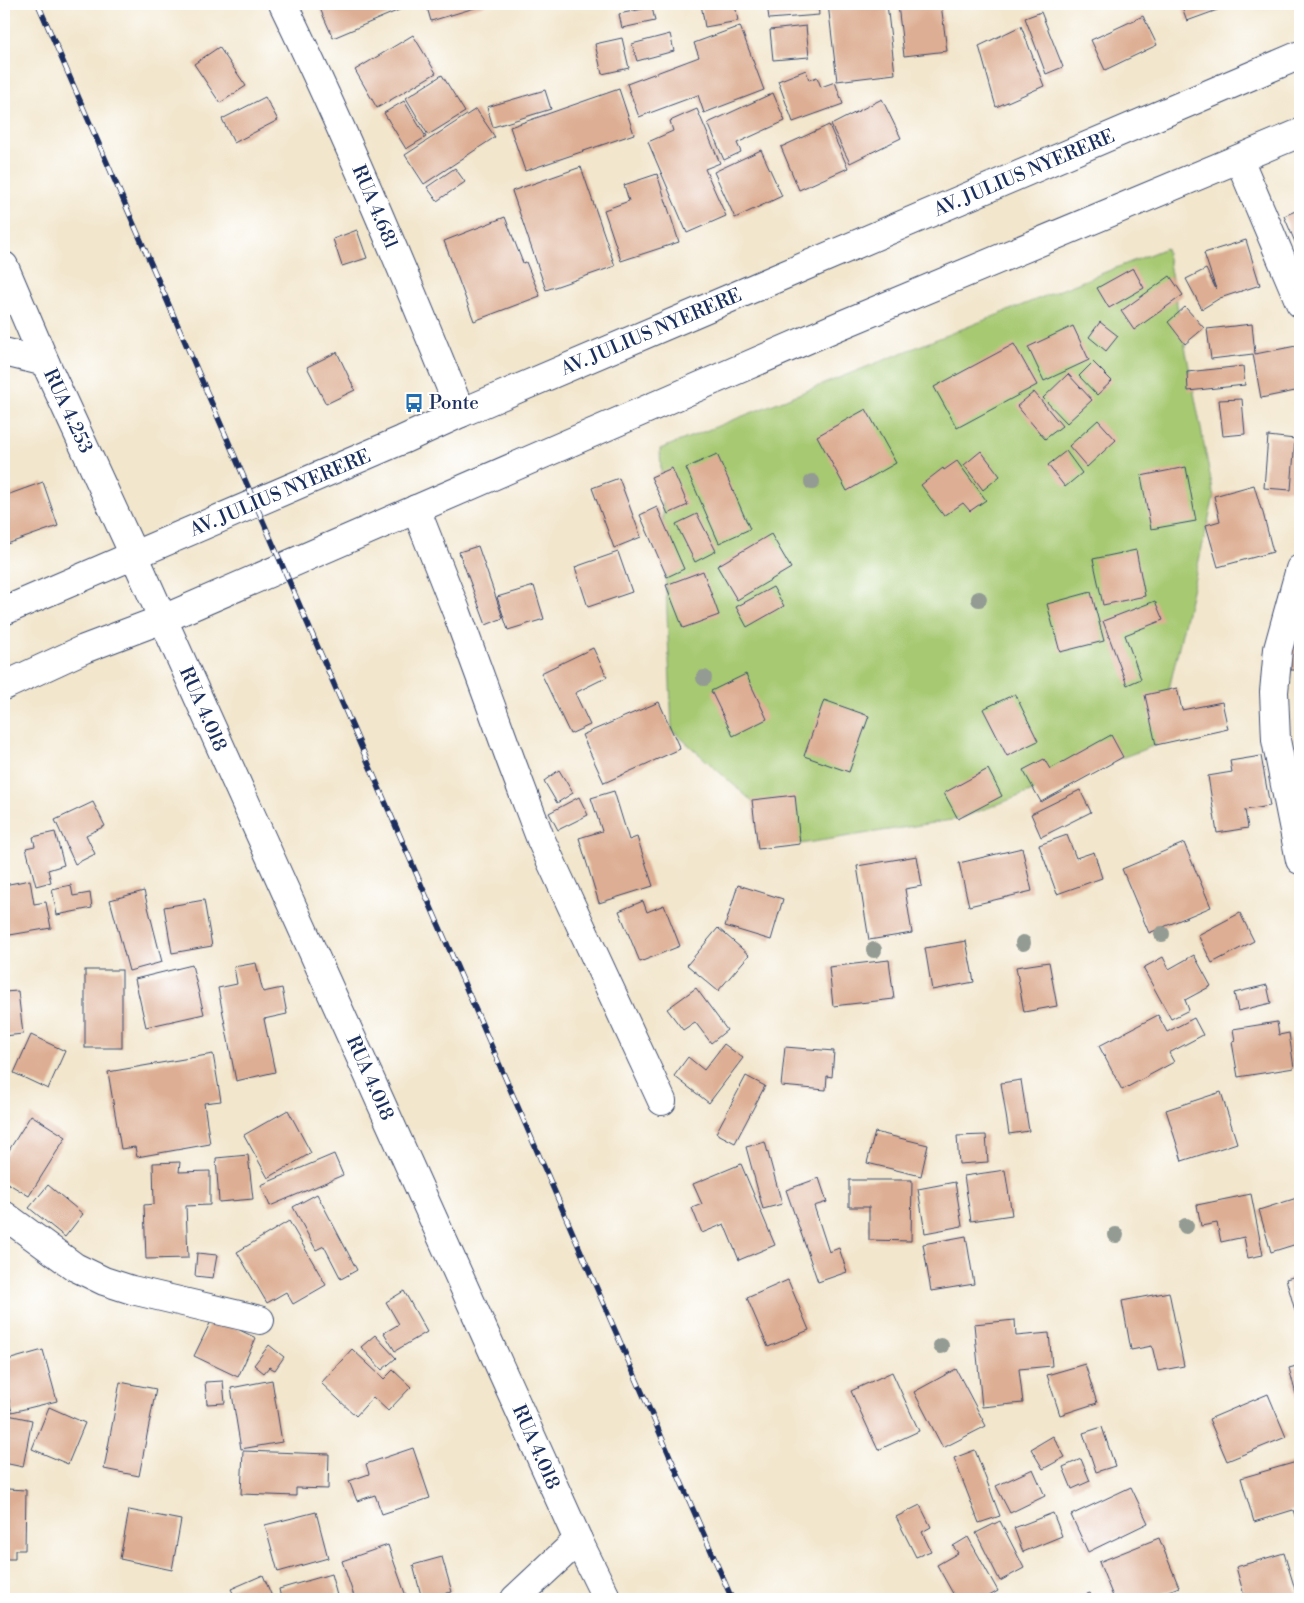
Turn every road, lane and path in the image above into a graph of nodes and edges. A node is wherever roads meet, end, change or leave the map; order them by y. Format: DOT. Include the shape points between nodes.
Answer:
graph roads {
  1 [pos="283,4"];
  2 [pos="1300,55"];
  3 [pos="1300,133"];
  4 [pos="1239,159"];
  5 [pos="4,266"];
  6 [pos="1300,303"];
  7 [pos="4,352"];
  8 [pos="45,362"];
  9 [pos="461,413"];
  10 [pos="416,509"];
  11 [pos="134,556"];
  12 [pos="1300,569"];
  13 [pos="4,611"];
  14 [pos="163,619"];
  15 [pos="4,686"];
  16 [pos="1300,860"];
  17 [pos="662,1101"];
  18 [pos="4,1215"];
  19 [pos="260,1320"];
  20 [pos="578,1540"];
  21 [pos="515,1599"];
  22 [pos="607,1599"];
  1 -- 9 [label="street, RUA 4.681" via="378,212"];
  2 -- 9 [label="street, AV. JULIUS NYERERE"];
  3 -- 4 [label="street"];
  4 -- 6 [label="street"];
  4 -- 10 [label="street" via="834,328"];
  5 -- 8 [label="street, RUA 4.253"];
  7 -- 8 [label="street"];
  8 -- 11 [label="street, RUA 4.253"];
  9 -- 11 [label="street, AV. JULIUS NYERERE"];
  10 -- 14 [label="street"];
  10 -- 17 [label="street" via="541,840"];
  11 -- 13 [label="street, AV. JULIUS NYERERE"];
  11 -- 14 [label="street, RUA 4.018"];
  12 -- 16 [label="street" via="1278,649 1274,692 1276,740"];
  14 -- 15 [label="street"];
  14 -- 20 [label="street, RUA 4.018"];
  18 -- 19 [label="street" via="75,1267 104,1281"];
  20 -- 21 [label="street"];
  20 -- 22 [label="street, RUA 4.018"];
}
